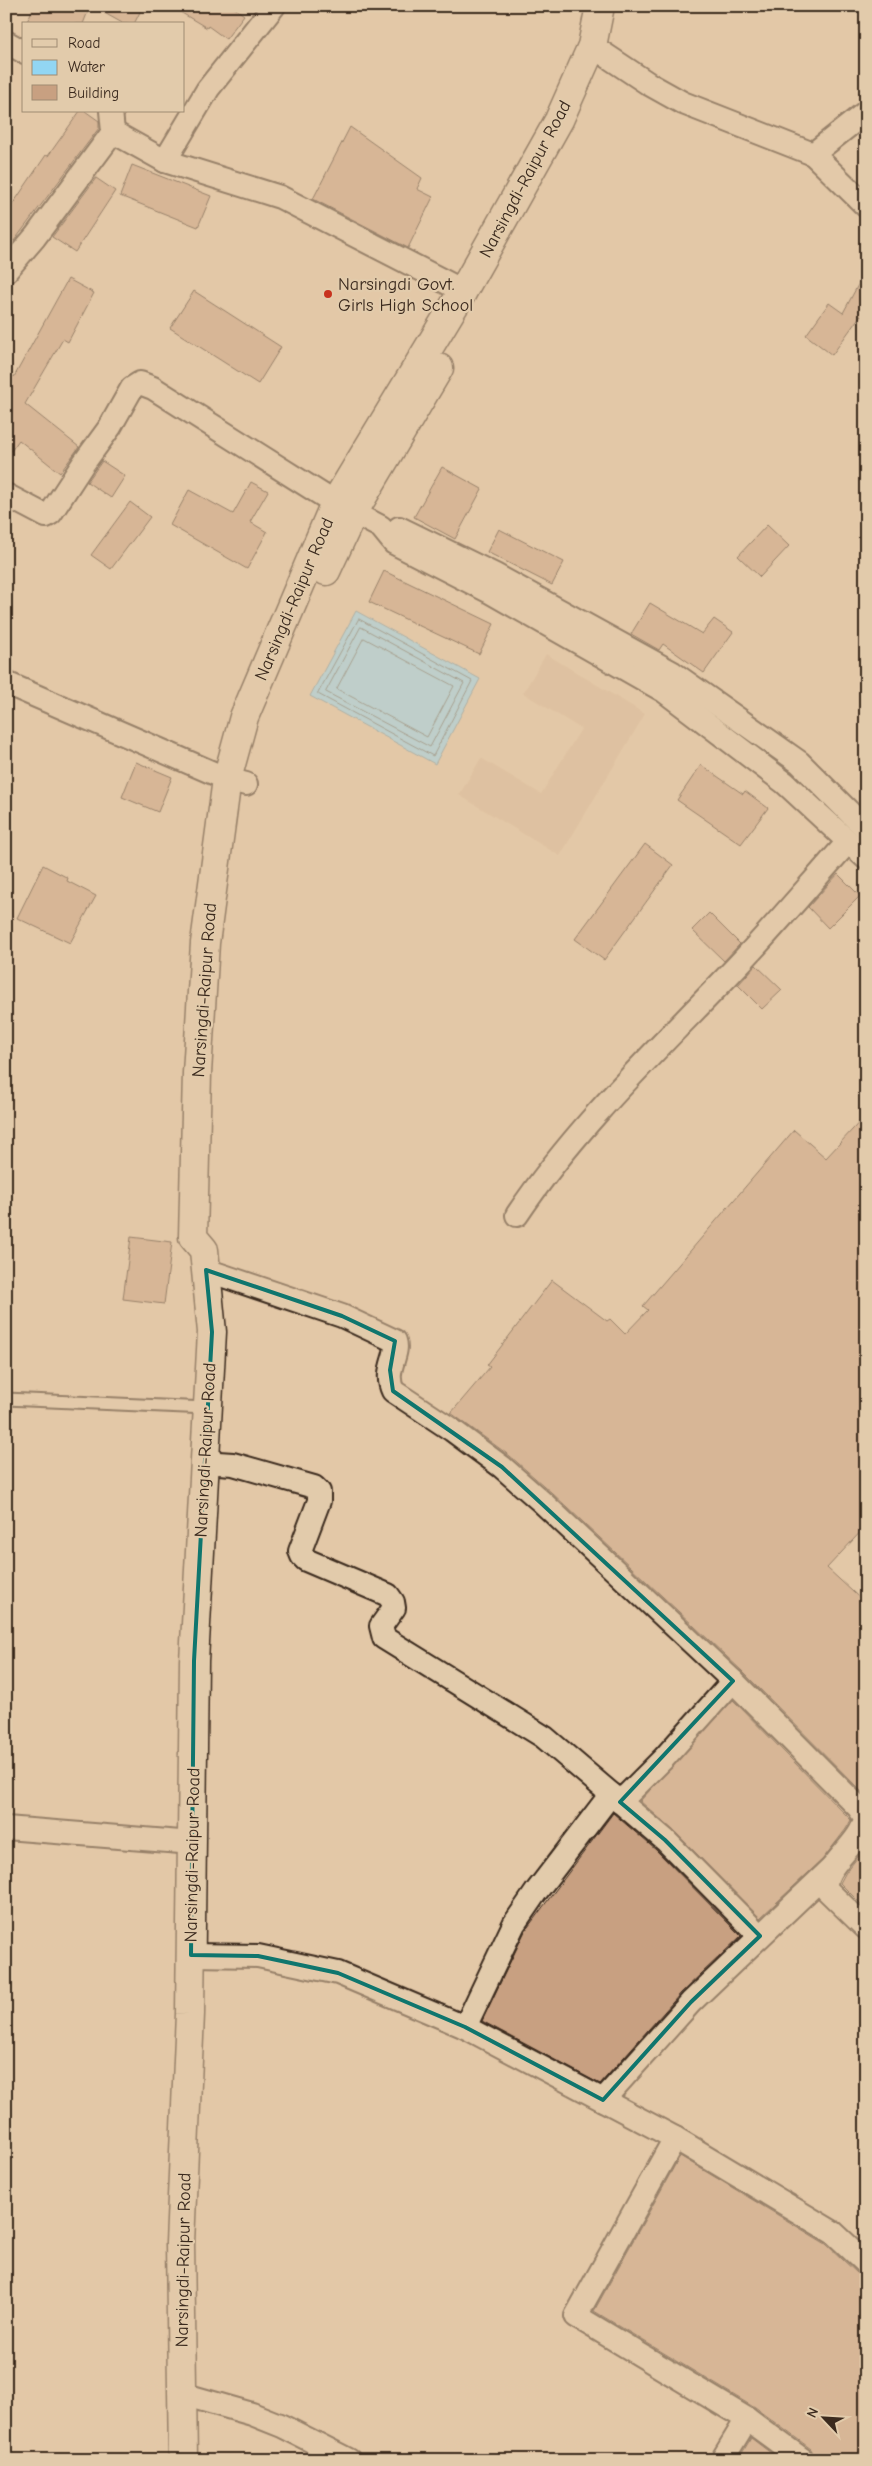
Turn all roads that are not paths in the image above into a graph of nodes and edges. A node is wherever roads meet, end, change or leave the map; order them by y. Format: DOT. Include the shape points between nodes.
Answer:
graph roads {
  1 [pos="274,6"];
  2 [pos="600,6"];
  3 [pos="618,6"];
  4 [pos="6,42"];
  5 [pos="22,51"];
  6 [pos="599,52"];
  7 [pos="866,112"];
  8 [pos="112,122"];
  9 [pos="813,154"];
  10 [pos="165,161"];
  11 [pos="866,206"];
  12 [pos="6,271"];
  13 [pos="463,291"];
  14 [pos="6,495"];
  15 [pos="344,508"];
  16 [pos="6,683"];
  17 [pos="237,782"];
  18 [pos="857,835"];
  19 [pos="866,858"];
  20 [pos="517,1215"];
  21 [pos="205,1260"];
  22 [pos="6,1399"];
  23 [pos="207,1408"];
  24 [pos="203,1462"];
  25 [pos="733,1682"];
  26 [pos="616,1798"];
  27 [pos="6,1828"];
  28 [pos="863,1831"];
  29 [pos="192,1843"];
  30 [pos="832,1868"];
  31 [pos="866,1928"];
  32 [pos="760,1936"];
  33 [pos="191,1955"];
  34 [pos="465,2027"];
  35 [pos="603,2100"];
  36 [pos="675,2138"];
  37 [pos="866,2263"];
  38 [pos="182,2394"];
  39 [pos="747,2419"];
  40 [pos="183,2460"];
  41 [pos="349,2460"];
  42 [pos="722,2460"];
  43 [pos="803,2460"];
  1 -- 10 [label="street" via="208,89"];
  2 -- 6 [label="main road, Narsingdi-Raipur Road"];
  3 -- 6 [label="main road, Narsingdi-Raipur Road"];
  4 -- 5 [label="street"];
  6 -- 9 [label="street" via="683,103"];
  6 -- 13 [label="main road, Narsingdi-Raipur Road"];
  6 -- 15 [label="main road, Narsingdi-Raipur Road" via="576,128 533,205"];
  7 -- 9 [label="street"];
  8 -- 10 [label="street"];
  8 -- 12 [label="street" via="36,237"];
  9 -- 11 [label="street"];
  10 -- 13 [label="street" via="280,197"];
  13 -- 15 [label="main road, Narsingdi-Raipur Road"];
  14 -- 15 [label="street" via="39,514 46,516 51,513 110,427 132,388 140,383 153,388"];
  15 -- 17 [label="main road, Narsingdi-Raipur Road" via="244,717"];
  15 -- 18 [label="street" via="381,527 394,542 490,592 664,691"];
  16 -- 17 [label="street"];
  17 -- 21 [label="main road, Narsingdi-Raipur Road" via="205,943 197,1073 193,1230"];
  18 -- 19 [label="street"];
  18 -- 20 [label="street" via="740,963 635,1070 537,1184"];
  21 -- 23 [label="main road, Narsingdi-Raipur Road" via="212,1332"];
  21 -- 25 [label="street" via="395,1341 390,1370 394,1392 502,1467"];
  22 -- 23 [label="lane"];
  23 -- 24 [label="main road, Narsingdi-Raipur Road"];
  24 -- 26 [label="street" via="233,1464 314,1487 319,1492 319,1501 300,1551 302,1556 388,1595 394,1608 381,1626 384,1638 544,1737"];
  24 -- 29 [label="main road, Narsingdi-Raipur Road" via="194,1661"];
  25 -- 26 [label="street" via="664,1758"];
  25 -- 28 [label="street" via="858,1807 865,1817"];
  26 -- 32 [label="street" via="665,1840"];
  26 -- 34 [label="street" via="536,1892 514,1924"];
  27 -- 29 [label="street"];
  28 -- 30 [label="street"];
  29 -- 33 [label="main road, Narsingdi-Raipur Road"];
  30 -- 31 [label="street" via="826,1881 827,1890"];
  30 -- 32 [label="street"];
  32 -- 35 [label="street" via="691,2002"];
  33 -- 34 [label="street" via="258,1956 338,1973"];
  33 -- 38 [label="main road, Narsingdi-Raipur Road" via="180,2243"];
  34 -- 35 [label="street"];
  35 -- 36 [label="street"];
  36 -- 37 [label="street" via="834,2233"];
  36 -- 39 [label="street" via="576,2316"];
  38 -- 40 [label="main road, Narsingdi-Raipur Road"];
  38 -- 41 [label="street" via="252,2414"];
  39 -- 42 [label="street"];
  39 -- 43 [label="street"];
}
